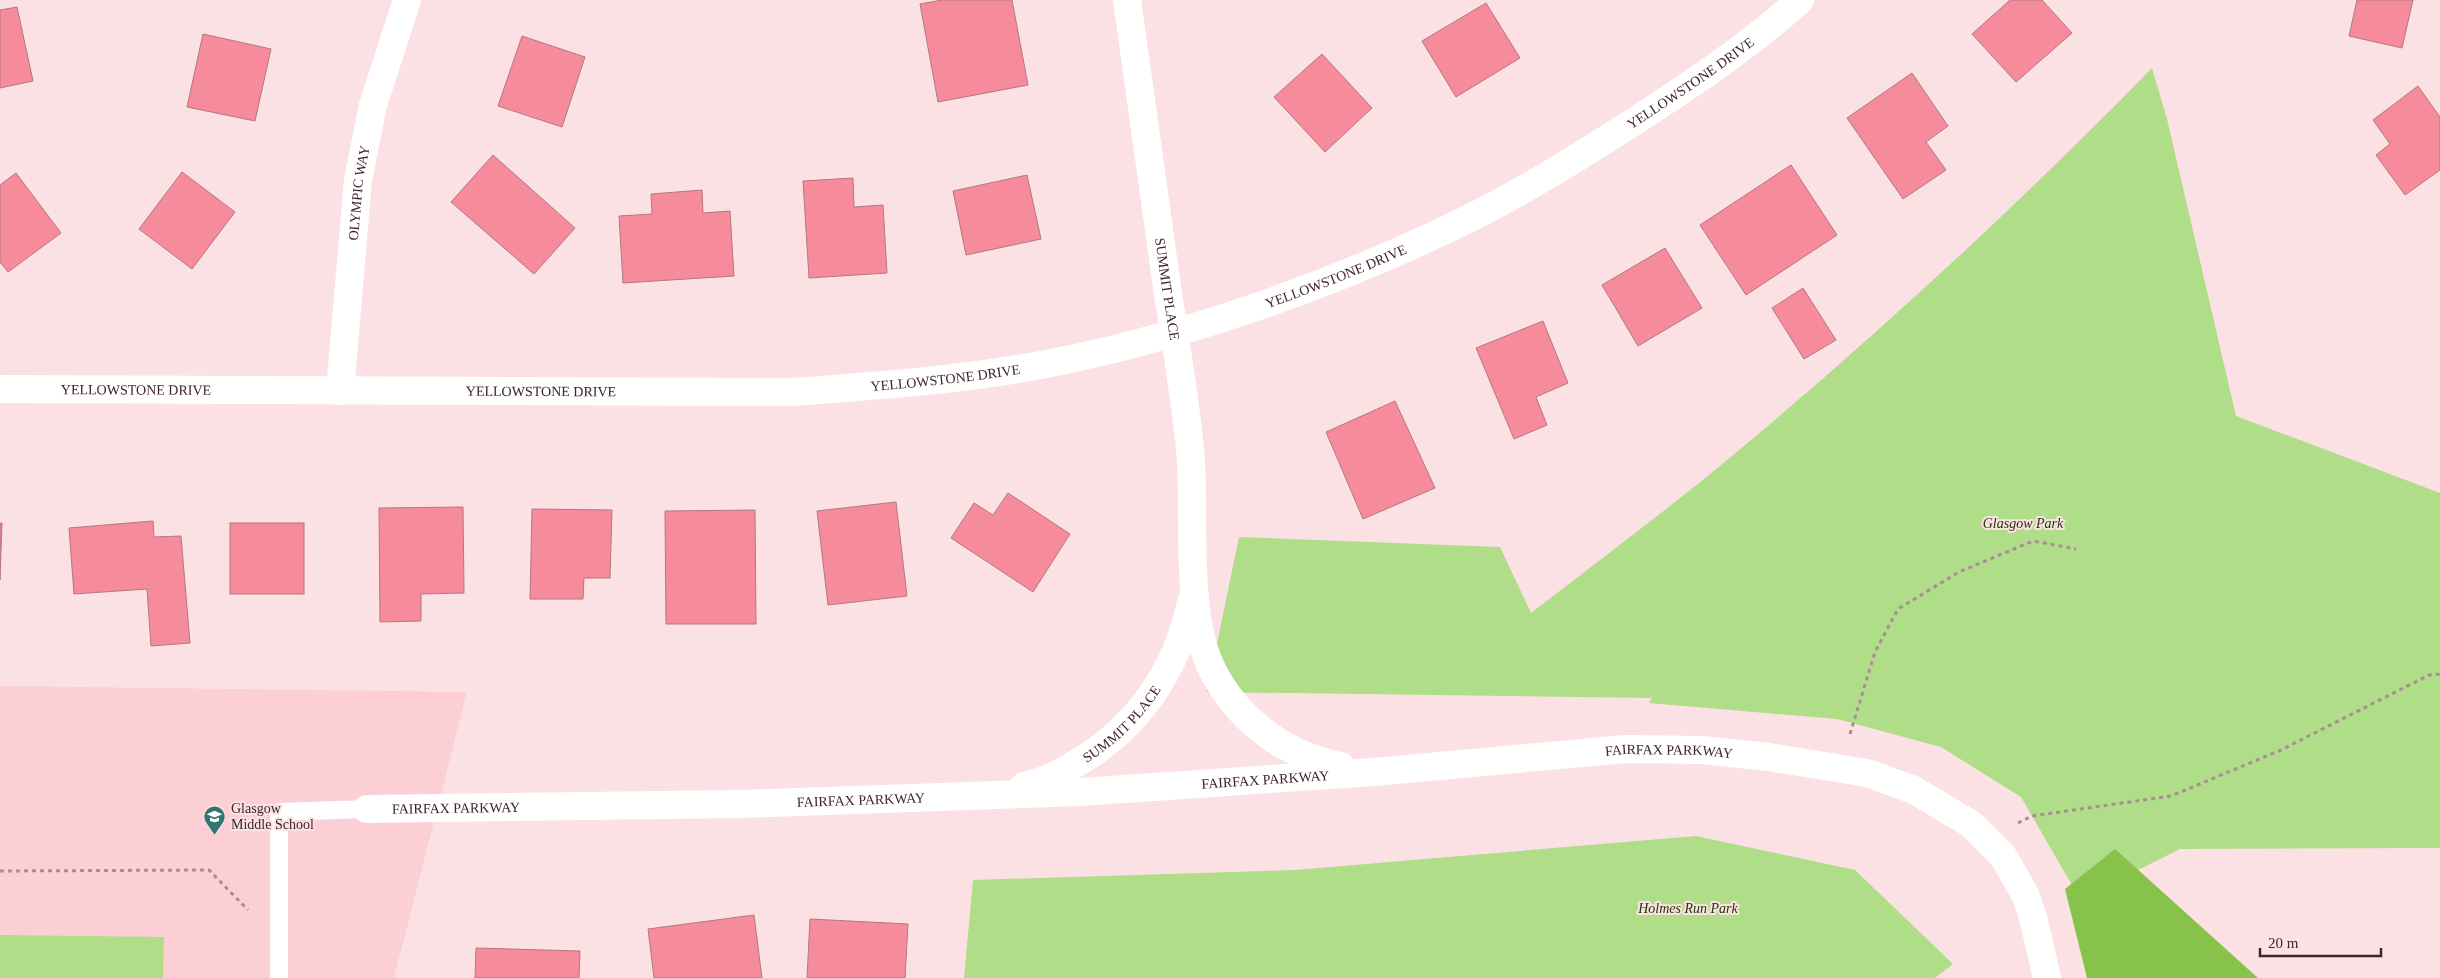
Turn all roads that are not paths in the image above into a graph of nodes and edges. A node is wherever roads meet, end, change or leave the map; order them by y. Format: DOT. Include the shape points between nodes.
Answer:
graph roads {
  1 [pos="407,0"];
  2 [pos="1126,0"];
  3 [pos="1800,0"];
  4 [pos="1174,333"];
  5 [pos="0,389"];
  6 [pos="340,391"];
  7 [pos="1195,581"];
  8 [pos="1374,772"];
  9 [pos="977,796"];
  10 [pos="367,810"];
  11 [pos="279,978"];
  12 [pos="2047,978"];
  1 -- 6 [label="street, OLYMPIC WAY" via="373,105 358,180"];
  2 -- 4 [label="street, SUMMIT PLACE"];
  3 -- 4 [label="street, YELLOWSTONE DRIVE" via="1705,76 1591,149 1465,221 1343,275"];
  4 -- 6 [label="street, YELLOWSTONE DRIVE" via="1042,364 918,383 794,392"];
  4 -- 7 [label="street, SUMMIT PLACE" via="1190,449"];
  5 -- 6 [label="street, YELLOWSTONE DRIVE"];
  7 -- 8 [label="street, SUMMIT PLACE" via="1200,632 1211,667 1233,702 1263,732 1298,754 1317,762"];
  7 -- 9 [label="street, SUMMIT PLACE" via="1186,628 1166,673 1138,714 1099,750 1058,775 1034,784"];
  8 -- 9 [label="street, FAIRFAX PARKWAY"];
  8 -- 12 [label="street, FAIRFAX PARKWAY" via="1626,749 1721,752 1867,773 1914,790 1971,824 2002,856 2025,894"];
  9 -- 10 [label="street, FAIRFAX PARKWAY" via="739,804"];
  10 -- 11 [label="lane" via="279,812"];
}
